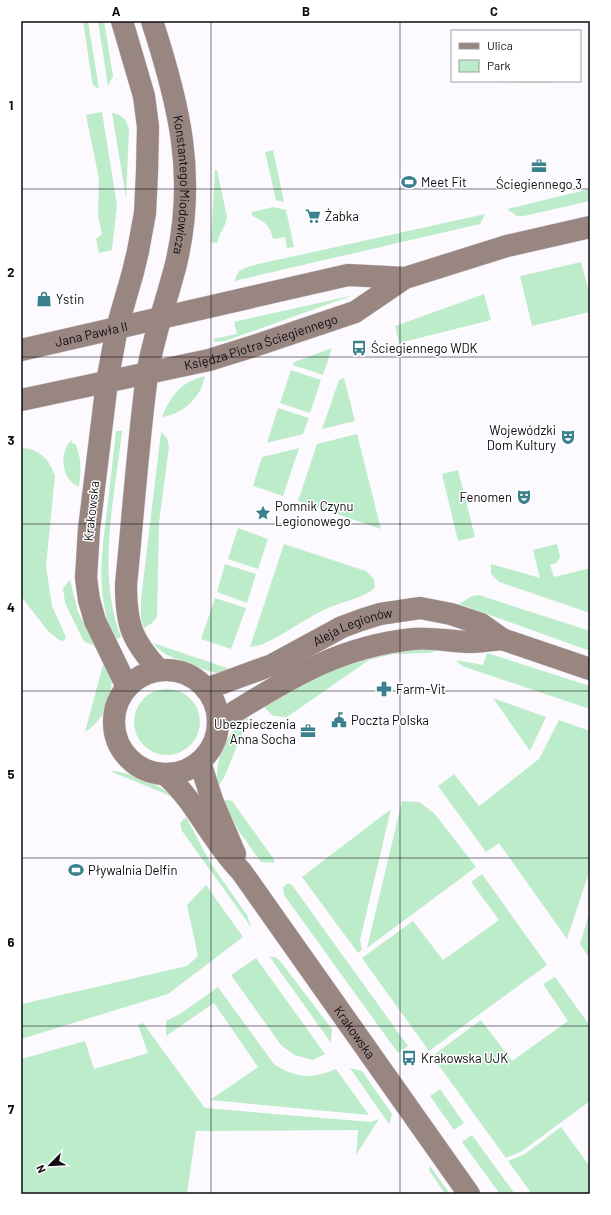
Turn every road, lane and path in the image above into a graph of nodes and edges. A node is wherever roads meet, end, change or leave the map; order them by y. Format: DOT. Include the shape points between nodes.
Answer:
graph roads {
  1 [pos="122,21"];
  2 [pos="152,21"];
  3 [pos="590,227"];
  4 [pos="405,278"];
  5 [pos="161,318"];
  6 [pos="117,328"];
  7 [pos="21,350"];
  8 [pos="148,373"];
  9 [pos="107,382"];
  10 [pos="21,400"];
  11 [pos="502,639"];
  12 [pos="590,669"];
  13 [pos="159,670"];
  14 [pos="127,687"];
  15 [pos="206,688"];
  16 [pos="218,722"];
  17 [pos="200,762"];
  18 [pos="167,776"];
  19 [pos="241,871"];
  20 [pos="469,1194"];
  1 -- 6 [label="street" via="144,96 148,158 138,252"];
  2 -- 5 [label="street, Konstantego Miodowicza" via="176,103 185,158 184,211 180,242"];
  3 -- 4 [label="street, Księdza Piotra Ściegiennego" via="507,246"];
  4 -- 5 [label="street, Księdza Piotra Ściegiennego" via="348,276"];
  4 -- 8 [label="street, Księdza Piotra Ściegiennego" via="355,312 210,360"];
  5 -- 6 [label="street, Jana Pawła II"];
  5 -- 8 [label="street, Konstantego Miodowicza"];
  6 -- 7 [label="street, Jana Pawła II"];
  6 -- 9 [label="street, Krakowska"];
  8 -- 9 [label="street, Księdza Piotra Ściegiennego"];
  8 -- 13 [label="street" via="126,585 126,612 135,641"];
  9 -- 10 [label="street"];
  9 -- 14 [label="street, Krakowska" via="89,529 86,578 95,621"];
  11 -- 12 [label="street, Aleja Legionów"];
  11 -- 15 [label="street, Aleja Legionów" via="481,624 450,614 420,608 399,610 342,627 272,665"];
  11 -- 16 [label="street, Aleja Legionów" via="471,642 415,639 362,648 301,672"];
  13 -- 14 [label="street" via="142,676"];
  13 -- 15 [label="street" via="177,671"];
  14 -- 18 [label="street" via="114,713 113,728 118,743 126,757 139,768"];
  15 -- 16 [label="street" via="215,704"];
  16 -- 17 [label="street" via="216,737 210,751"];
  17 -- 18 [label="street" via="186,771"];
  17 -- 19 [label="street, Krakowska" via="212,800"];
  18 -- 19 [label="street, Krakowska" via="185,793 210,834"];
  19 -- 20 [label="street, Krakowska"];
}
